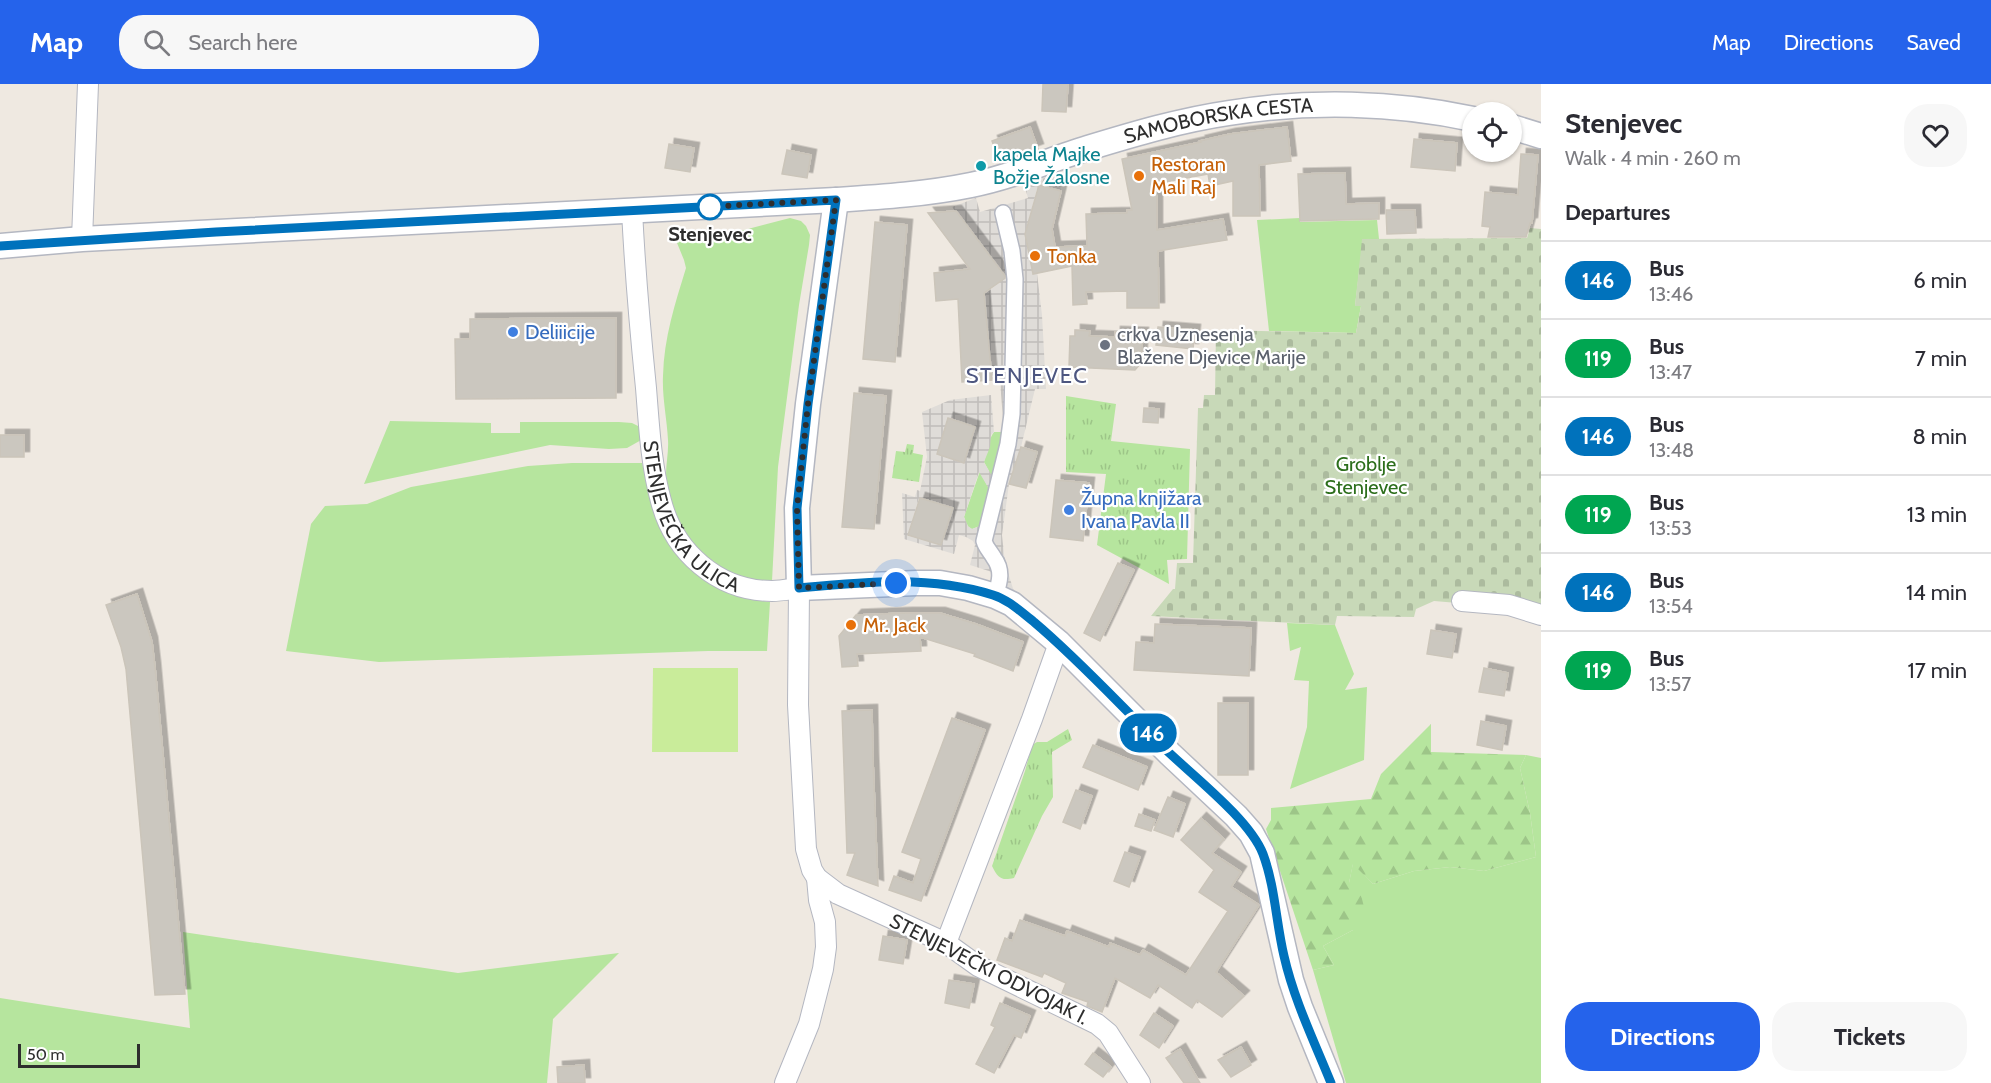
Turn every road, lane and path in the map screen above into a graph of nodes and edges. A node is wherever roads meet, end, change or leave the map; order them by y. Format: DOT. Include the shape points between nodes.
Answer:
graph roads {
  1 [pos="88,84"];
  2 [pos="1462,117"];
  3 [pos="1522,130"];
  4 [pos="1541,136"];
  5 [pos="836,200"];
  6 [pos="632,211"];
  7 [pos="1003,213"];
  8 [pos="82,239"];
  9 [pos="0,246"];
  10 [pos="799,588"];
  11 [pos="995,596"];
  12 [pos="1462,601"];
  13 [pos="1541,615"];
  14 [pos="1059,643"];
  15 [pos="817,878"];
  16 [pos="946,943"];
  17 [pos="785,1083"];
  18 [pos="1140,1083"];
  19 [pos="1331,1083"];
  1 -- 8 [label="street"];
  2 -- 5 [label="street, SAMOBORSKA CESTA" via="1327,104 1277,106 1181,122 971,186"];
  3 -- 4 [label="street"];
  5 -- 6 [label="street, SAMOBORSKA CESTA"];
  5 -- 10 [label="street" via="797,508"];
  6 -- 8 [label="street, SAMOBORSKA CESTA"];
  6 -- 10 [label="street, STENJEVEČKA ULICA" via="648,414 660,500 668,521 684,549 719,578 760,590"];
  7 -- 11 [label="street" via="1015,279 1014,355 1008,444 984,541 1000,569"];
  8 -- 9 [label="street, SAMOBORSKA CESTA"];
  10 -- 11 [label="street, STENJEVEČKA ULICA" via="940,583"];
  10 -- 15 [label="street" via="798,705 804,815 809,862"];
  11 -- 14 [label="street, STENJEVEČKA ULICA" via="1012,604"];
  12 -- 13 [label="street" via="1509,605"];
  14 -- 16 [label="street"];
  14 -- 19 [label="street, STENJEVEČKA ULICA" via="1251,833 1264,860 1291,980"];
  15 -- 16 [label="street, STENJEVEČKI ODVOJAK I." via="861,906"];
  15 -- 17 [label="street" via="825,922 823,969 809,1024"];
  16 -- 18 [label="street, STENJEVEČKI ODVOJAK I." via="978,966 1097,1024 1108,1033"];
}
